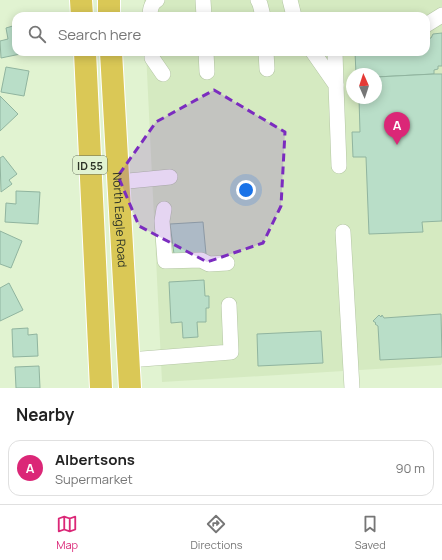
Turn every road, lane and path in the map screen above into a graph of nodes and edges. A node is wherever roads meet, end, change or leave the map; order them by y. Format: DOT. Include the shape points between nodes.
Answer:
graph roads {
  1 [pos="81,0"];
  2 [pos="108,0"];
  3 [pos="157,0"];
  4 [pos="203,0"];
  5 [pos="258,0"];
  6 [pos="290,0"];
  7 [pos="82,12"];
  8 [pos="109,12"];
  9 [pos="150,12"];
  10 [pos="204,12"];
  11 [pos="262,12"];
  12 [pos="293,12"];
  13 [pos="442,15"];
  14 [pos="430,22"];
  15 [pos="84,56"];
  16 [pos="111,56"];
  17 [pos="152,56"];
  18 [pos="206,56"];
  19 [pos="266,56"];
  20 [pos="316,56"];
  21 [pos="335,56"];
  22 [pos="267,69"];
  23 [pos="208,72"];
  24 [pos="164,74"];
  25 [pos="336,85"];
  26 [pos="339,166"];
  27 [pos="170,177"];
  28 [pos="118,182"];
  29 [pos="164,209"];
  30 [pos="343,232"];
  31 [pos="227,263"];
  32 [pos="229,305"];
  33 [pos="129,360"];
  34 [pos="101,388"];
  35 [pos="130,388"];
  36 [pos="352,388"];
  1 -- 7 [label="highway"];
  2 -- 8 [label="highway"];
  3 -- 9 [label="street"];
  4 -- 10 [label="street"];
  5 -- 11 [label="street"];
  6 -- 12 [label="street"];
  13 -- 14 [label="street"];
  15 -- 34 [label="highway, ID 55"];
  16 -- 28 [label="highway, North Eagle Road / ID 55"];
  17 -- 24 [label="street"];
  18 -- 23 [label="street"];
  19 -- 22 [label="street"];
  20 -- 25 [label="street"];
  21 -- 25 [label="street"];
  25 -- 26 [label="street"];
  27 -- 28 [label="street"];
  28 -- 33 [label="highway, North Eagle Road / ID 55"];
  29 -- 31 [label="street" via="162,221 165,261 201,260 209,264"];
  30 -- 36 [label="street"];
  32 -- 33 [label="street" via="232,352"];
  33 -- 35 [label="highway, North Eagle Road / ID 55"];
}
